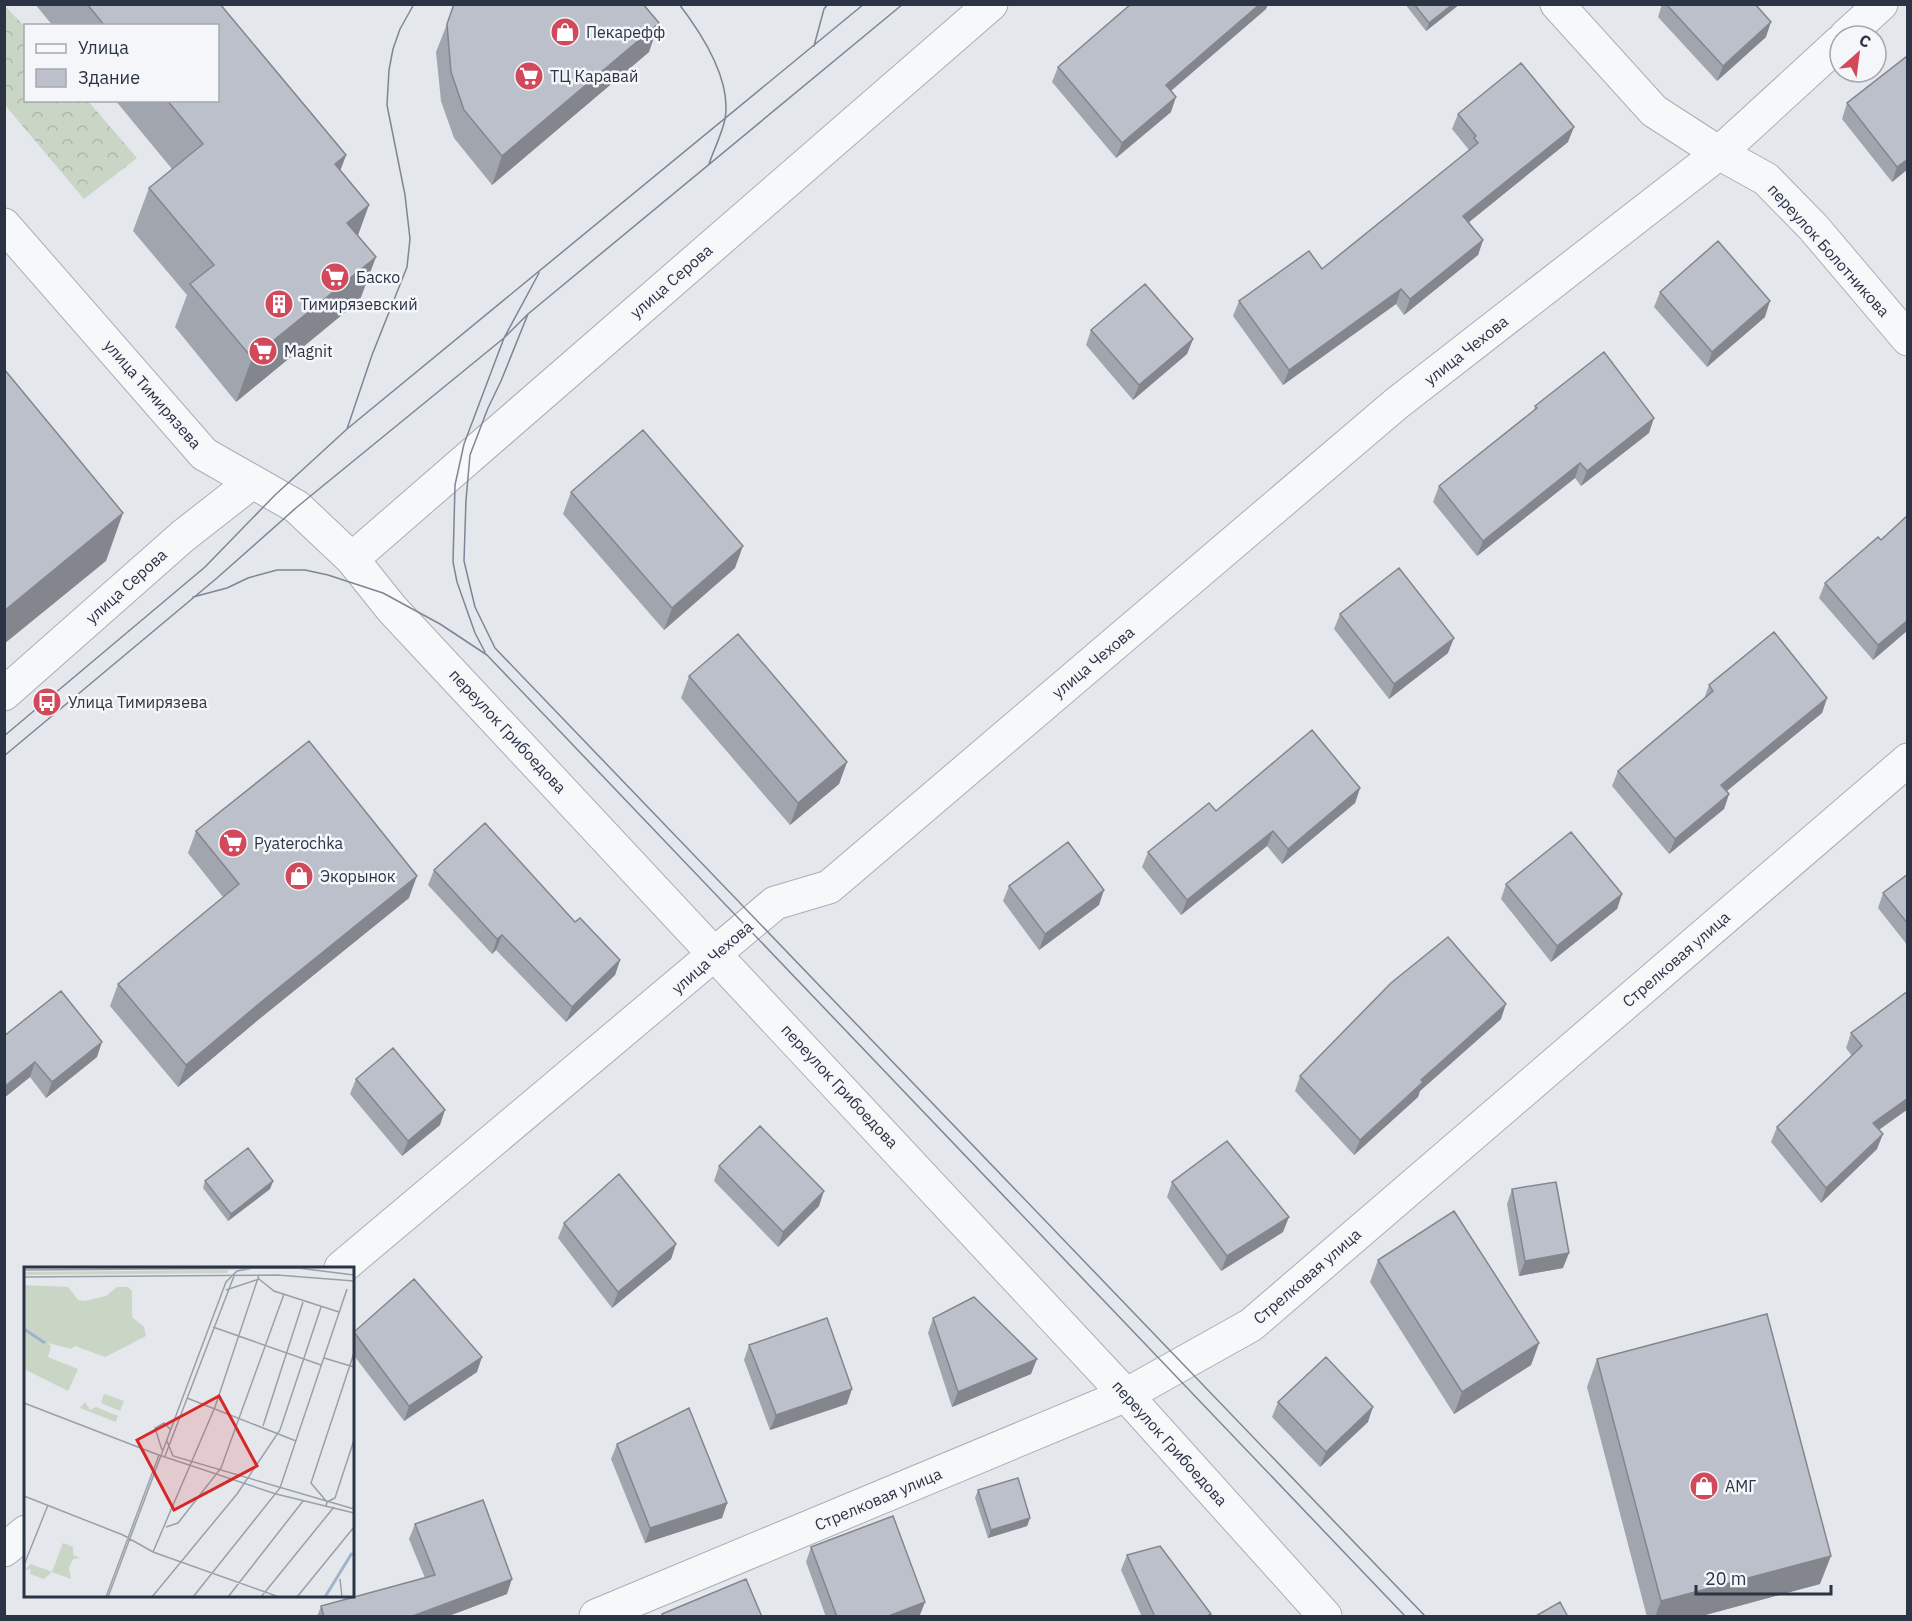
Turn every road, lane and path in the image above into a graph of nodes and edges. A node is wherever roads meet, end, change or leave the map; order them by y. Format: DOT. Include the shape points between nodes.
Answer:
graph roads {
  1 [pos="991,4"];
  2 [pos="1557,4"];
  3 [pos="1881,4"];
  4 [pos="1859,24"];
  5 [pos="1828,53"];
  6 [pos="1719,153"];
  7 [pos="4,225"];
  8 [pos="1908,339"];
  9 [pos="252,482"];
  10 [pos="352,559"];
  11 [pos="4,694"];
  12 [pos="1908,760"];
  13 [pos="717,954"];
  14 [pos="343,1267"];
  15 [pos="1126,1395"];
  16 [pos="24,1534"];
  17 [pos="4,1550"];
  18 [pos="596,1617"];
  19 [pos="1325,1617"];
  1 -- 10 [label="street, улица Серова"];
  2 -- 6 [label="street, переулок Болотникова" via="1654,111"];
  3 -- 4 [label="street"];
  5 -- 6 [label="street, улица Чехова"];
  6 -- 8 [label="street, переулок Болотникова" via="1766,179 1813,227"];
  6 -- 13 [label="street, улица Чехова" via="1396,404 829,887 775,903"];
  7 -- 9 [label="street, улица Тимирязева" via="204,454"];
  9 -- 10 [label="street, улица Тимирязева" via="297,507"];
  9 -- 11 [label="street, улица Серова" via="183,536"];
  10 -- 13 [label="street, переулок Грибоедова" via="392,609"];
  12 -- 15 [label="street, Стрелковая улица" via="1251,1325"];
  13 -- 14 [label="street, улица Чехова"];
  13 -- 15 [label="street, переулок Грибоедова"];
  15 -- 18 [label="street, Стрелковая улица"];
  15 -- 19 [label="street, переулок Грибоедова"];
  16 -- 17 [label="street"];
}
